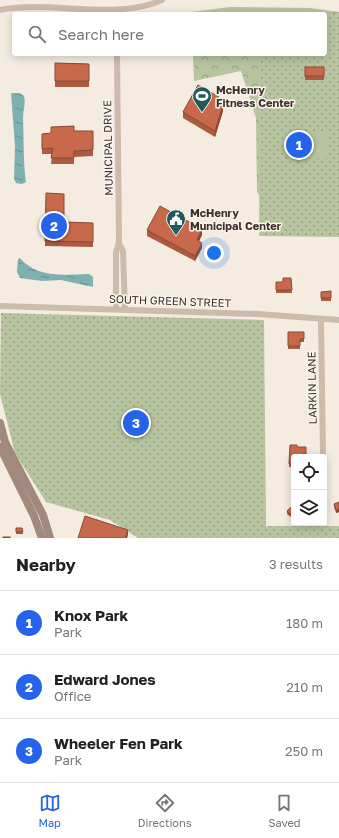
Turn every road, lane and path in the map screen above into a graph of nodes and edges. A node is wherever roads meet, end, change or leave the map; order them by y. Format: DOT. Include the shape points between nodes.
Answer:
graph roads {
  1 [pos="162,0"];
  2 [pos="0,10"];
  3 [pos="116,11"];
  4 [pos="116,56"];
  5 [pos="119,243"];
  6 [pos="0,306"];
  7 [pos="116,309"];
  8 [pos="125,309"];
  9 [pos="321,319"];
  10 [pos="339,320"];
  11 [pos="0,423"];
  12 [pos="0,447"];
  13 [pos="323,454"];
  14 [pos="42,538"];
  15 [pos="50,538"];
  1 -- 3 [label="street"];
  2 -- 3 [label="street" via="28,6"];
  4 -- 5 [label="street, MUNICIPAL DRIVE"];
  5 -- 7 [label="street, MUNICIPAL DRIVE" via="116,252"];
  5 -- 8 [label="street, MUNICIPAL DRIVE" via="123,251"];
  6 -- 7 [label="street, SOUTH GREEN STREET"];
  7 -- 8 [label="street, SOUTH GREEN STREET"];
  8 -- 9 [label="street, SOUTH GREEN STREET"];
  9 -- 10 [label="street, SOUTH GREEN STREET"];
  9 -- 13 [label="street, LARKIN LANE"];
  11 -- 15 [label="street" via="5,442 43,515"];
  12 -- 14 [label="street"];
}
